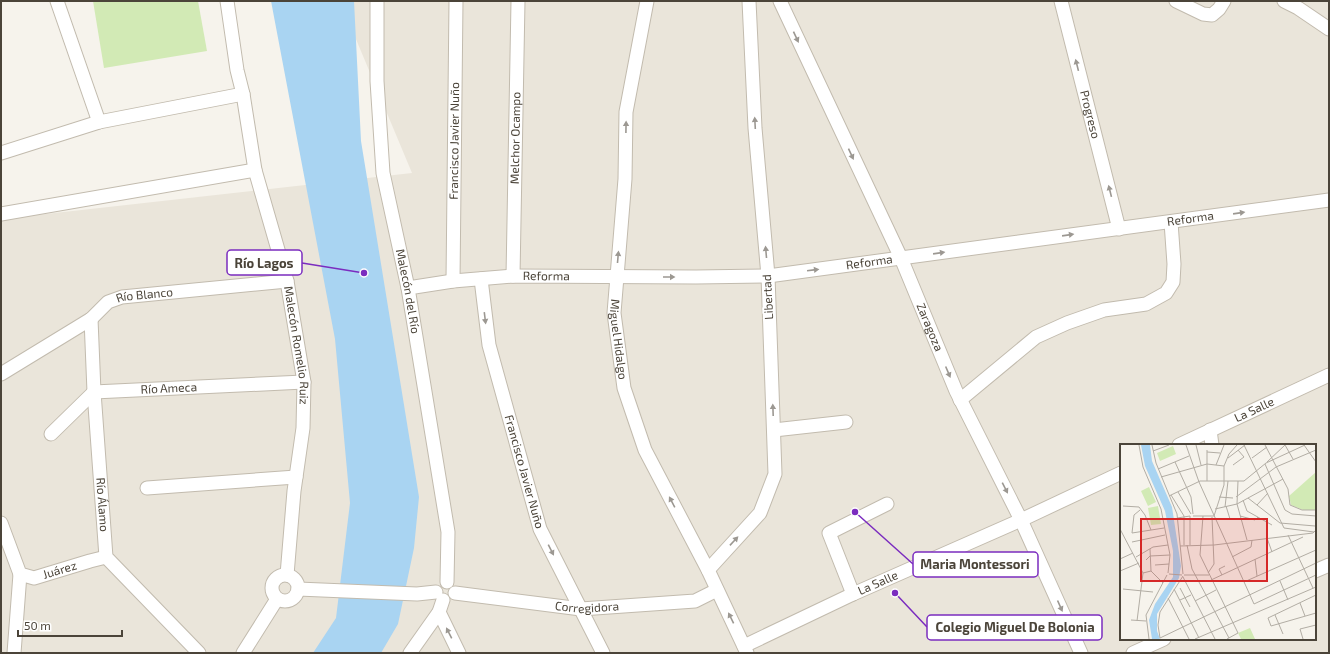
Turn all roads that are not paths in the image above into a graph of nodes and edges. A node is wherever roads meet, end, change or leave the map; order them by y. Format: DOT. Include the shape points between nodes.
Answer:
graph roads {
  1 [pos="56,1"];
  2 [pos="227,1"];
  3 [pos="377,1"];
  4 [pos="456,1"];
  5 [pos="518,1"];
  6 [pos="647,1"];
  7 [pos="749,1"];
  8 [pos="780,1"];
  9 [pos="1061,1"];
  10 [pos="1176,1"];
  11 [pos="1224,1"];
  12 [pos="1284,1"];
  13 [pos="1329,29"];
  14 [pos="243,94"];
  15 [pos="99,122"];
  16 [pos="1,153"];
  17 [pos="255,170"];
  18 [pos="1329,200"];
  19 [pos="1,214"];
  20 [pos="1171,222"];
  21 [pos="1120,229"];
  22 [pos="901,258"];
  23 [pos="513,276"];
  24 [pos="616,276"];
  25 [pos="768,276"];
  26 [pos="481,279"];
  27 [pos="287,281"];
  28 [pos="454,282"];
  29 [pos="408,288"];
  30 [pos="91,319"];
  31 [pos="1,374"];
  32 [pos="1329,375"];
  33 [pos="304,382"];
  34 [pos="94,392"];
  35 [pos="960,400"];
  36 [pos="846,422"];
  37 [pos="774,430"];
  38 [pos="1210,430"];
  39 [pos="51,434"];
  40 [pos="1181,444"];
  41 [pos="1212,444"];
  42 [pos="1120,473"];
  43 [pos="296,477"];
  44 [pos="147,488"];
  45 [pos="887,504"];
  46 [pos="1021,520"];
  47 [pos="1,523"];
  48 [pos="106,557"];
  49 [pos="1329,565"];
  50 [pos="708,570"];
  51 [pos="1316,571"];
  52 [pos="20,574"];
  53 [pos="287,575"];
  54 [pos="447,582"];
  55 [pos="298,589"];
  56 [pos="717,590"];
  57 [pos="455,593"];
  58 [pos="853,594"];
  59 [pos="277,599"];
  60 [pos="439,601"];
  61 [pos="581,608"];
  62 [pos="1162,640"];
  63 [pos="746,650"];
  64 [pos="14,653"];
  65 [pos="199,653"];
  66 [pos="243,653"];
  67 [pos="410,653"];
  68 [pos="459,653"];
  69 [pos="603,653"];
  70 [pos="1081,653"];
  71 [pos="1133,653"];
  1 -- 15 [label="street"];
  2 -- 14 [label="street, Malecón Romelio Ruiz"];
  3 -- 29 [label="street, Malecón del Río" via="376,81 382,173"];
  4 -- 28 [label="street, Francisco Javier Nuño"];
  5 -- 23 [label="street, Melchor Ocampo"];
  24 -- 6 [label="street, Miguel Hidalgo, one-way" via="625,179 626,112"];
  25 -- 7 [label="street, Libertad, one-way" via="755,128"];
  8 -- 22 [label="street, Zaragoza, one-way"];
  21 -- 9 [label="street, Progreso, one-way"];
  10 -- 11 [label="street" via="1203,14 1212,15"];
  12 -- 13 [label="street"];
  14 -- 15 [label="street"];
  14 -- 17 [label="street, Malecón Romelio Ruiz"];
  15 -- 16 [label="street"];
  17 -- 19 [label="street"];
  17 -- 27 [label="street, Malecón Romelio Ruiz"];
  20 -- 18 [label="street, Reforma, one-way"];
  20 -- 21 [label="street, Reforma"];
  20 -- 35 [label="street" via="1174,270 1173,282 1166,293 1146,304 1104,310 1036,337"];
  22 -- 21 [label="street, Reforma, one-way"];
  25 -- 22 [label="street, Reforma, one-way"];
  22 -- 35 [label="street, Zaragoza, one-way"];
  23 -- 24 [label="street, Reforma"];
  23 -- 26 [label="street, Reforma"];
  24 -- 25 [label="street, Reforma, one-way"];
  50 -- 24 [label="street, Miguel Hidalgo, one-way" via="645,450 624,388 614,313"];
  37 -- 25 [label="street, Libertad, one-way"];
  26 -- 28 [label="street, Reforma"];
  26 -- 61 [label="street, Francisco Javier Nuño, one-way" via="489,345 540,529"];
  27 -- 30 [label="street, Río Blanco" via="122,297 108,302"];
  27 -- 33 [label="street, Malecón Romelio Ruiz"];
  28 -- 29 [label="street, Reforma"];
  29 -- 54 [label="street, Malecón del Río" via="448,532"];
  30 -- 31 [label="street, Río Blanco"];
  30 -- 34 [label="street, Río Álamo"];
  32 -- 38 [label="street, La Salle"];
  33 -- 34 [label="street, Río Ameca"];
  33 -- 43 [label="street, Malecón Romelio Ruiz" via="303,428"];
  34 -- 39 [label="street"];
  34 -- 48 [label="street, Río Álamo"];
  35 -- 46 [label="street, Zaragoza, one-way"];
  36 -- 37 [label="street"];
  50 -- 37 [label="street, Libertad, one-way" via="760,513 775,474"];
  38 -- 40 [label="street, La Salle"];
  38 -- 41 [label="street"];
  42 -- 46 [label="street, La Salle"];
  43 -- 44 [label="street"];
  43 -- 53 [label="street, Malecón Romelio Ruiz"];
  45 -- 58 [label="street" via="829,533"];
  46 -- 58 [label="street, La Salle"];
  46 -- 70 [label="street, Zaragoza, one-way"];
  47 -- 52 [label="street"];
  48 -- 52 [label="street, Juárez" via="34,578"];
  48 -- 65 [label="street"];
  49 -- 51 [label="street"];
  50 -- 56 [label="street, Miguel Hidalgo"];
  52 -- 64 [label="street"];
  53 -- 55 [label="street" via="294,579"];
  53 -- 59 [label="street" via="278,576 272,583 272,592"];
  54 -- 57 [label="street" via="452,584"];
  54 -- 60 [label="street" via="439,584"];
  55 -- 59 [label="street" via="297,594 290,600"];
  55 -- 60 [label="street" via="417,594"];
  56 -- 61 [label="street, Corregidora" via="695,601"];
  63 -- 56 [label="street, Miguel Hidalgo, one-way"];
  57 -- 60 [label="street" via="449,600"];
  57 -- 61 [label="street, Corregidora"];
  58 -- 63 [label="street, La Salle"];
  59 -- 66 [label="street"];
  60 -- 67 [label="street"];
  68 -- 60 [label="street, one-way"];
  61 -- 69 [label="street, Francisco Javier Nuño"];
  62 -- 71 [label="street"];
}
